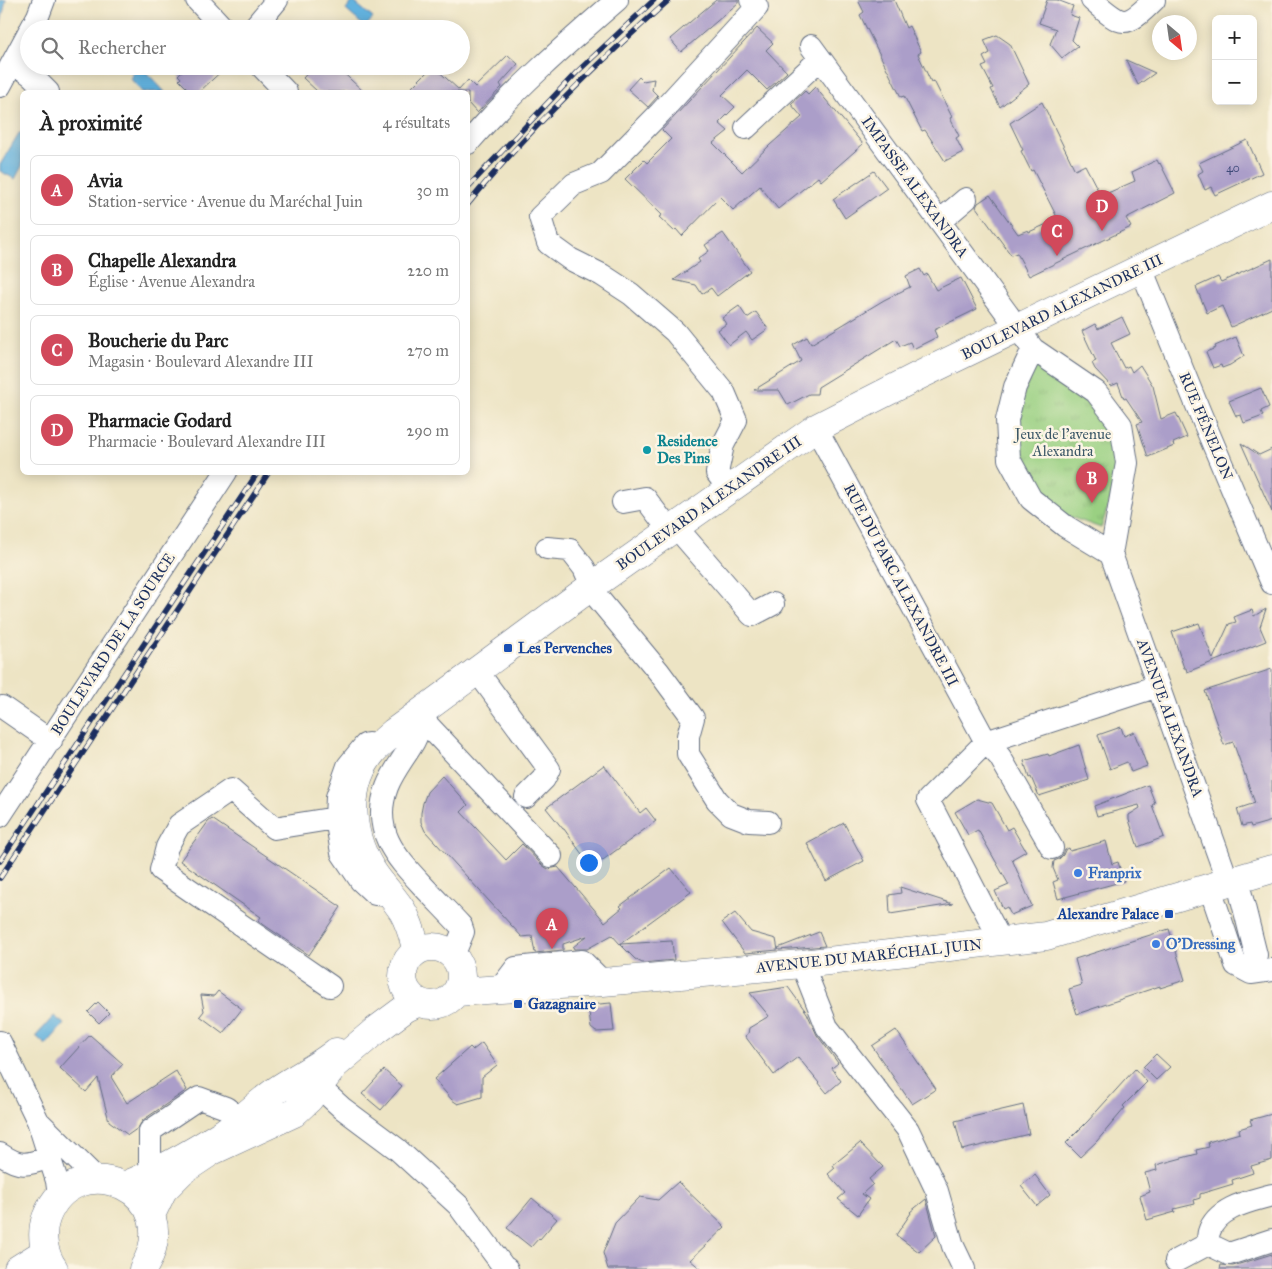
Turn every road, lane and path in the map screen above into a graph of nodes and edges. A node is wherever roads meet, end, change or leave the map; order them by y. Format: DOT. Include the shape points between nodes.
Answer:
graph roads {
  1 [pos="44,0"];
  2 [pos="197,0"];
  3 [pos="277,0"];
  4 [pos="617,0"];
  5 [pos="751,0"];
  6 [pos="1092,0"];
  7 [pos="1154,0"];
  8 [pos="36,20"];
  9 [pos="216,20"];
  10 [pos="260,20"];
  11 [pos="20,49"];
  12 [pos="13,62"];
  13 [pos="20,67"];
  14 [pos="31,75"];
  15 [pos="269,75"];
  16 [pos="0,86"];
  17 [pos="46,90"];
  18 [pos="281,90"];
  19 [pos="757,126"];
  20 [pos="470,140"];
  21 [pos="966,199"];
  22 [pos="1272,205"];
  23 [pos="940,221"];
  24 [pos="1141,268"];
  25 [pos="1026,338"];
  26 [pos="816,428"];
  27 [pos="224,475"];
  28 [pos="728,490"];
  29 [pos="623,502"];
  30 [pos="673,529"];
  31 [pos="547,548"];
  32 [pos="1111,554"];
  33 [pos="1272,582"];
  34 [pos="592,586"];
  35 [pos="773,604"];
  36 [pos="477,671"];
  37 [pos="1158,686"];
  38 [pos="2,707"];
  39 [pos="420,717"];
  40 [pos="394,732"];
  41 [pos="51,741"];
  42 [pos="986,742"];
  43 [pos="526,796"];
  44 [pos="0,816"];
  45 [pos="336,818"];
  46 [pos="768,822"];
  47 [pos="1052,848"];
  48 [pos="551,856"];
  49 [pos="1272,869"];
  50 [pos="1225,883"];
  51 [pos="391,895"];
  52 [pos="1002,942"];
  53 [pos="418,951"];
  54 [pos="453,956"];
  55 [pos="802,964"];
  56 [pos="1262,972"];
  57 [pos="330,986"];
  58 [pos="457,992"];
  59 [pos="412,995"];
  60 [pos="0,1042"];
  61 [pos="318,1087"];
  62 [pos="240,1119"];
  63 [pos="38,1122"];
  64 [pos="0,1154"];
  65 [pos="49,1157"];
  66 [pos="153,1173"];
  67 [pos="98,1179"];
  68 [pos="124,1186"];
  69 [pos="1272,1195"];
  70 [pos="59,1196"];
  71 [pos="151,1215"];
  72 [pos="1272,1240"];
  73 [pos="1208,1244"];
  74 [pos="50,1261"];
  75 [pos="1176,1261"];
  76 [pos="18,1269"];
  77 [pos="143,1269"];
  78 [pos="508,1269"];
  79 [pos="964,1269"];
  1 -- 8 [label="street"];
  2 -- 9 [label="street"];
  3 -- 10 [label="street"];
  4 -- 20 [label="street" via="557,52"];
  5 -- 28 [label="street" via="757,7 660,113 601,172 574,184 540,217 548,243 570,259 602,275 646,307 675,332 724,392 736,420 723,445 717,472"];
  6 -- 7 [label="street" via="1122,21 1132,20"];
  11 -- 12 [label="street"];
  12 -- 13 [label="street"];
  12 -- 16 [label="street"];
  14 -- 17 [label="street"];
  15 -- 18 [label="street"];
  19 -- 23 [label="street, IMPASSE ALEXANDRA" via="820,58"];
  21 -- 23 [label="street"];
  22 -- 24 [label="main road, BOULEVARD ALEXANDRE III"];
  23 -- 25 [label="street, IMPASSE ALEXANDRA"];
  24 -- 25 [label="main road, BOULEVARD ALEXANDRE III"];
  24 -- 33 [label="street, RUE FÉNELON"];
  25 -- 26 [label="main road, BOULEVARD ALEXANDRE III" via="916,377"];
  25 -- 32 [label="street, AVENUE ALEXANDRA" via="1096,392 1121,425 1127,464"];
  25 -- 32 [label="street" via="1008,420 1009,459 1031,500 1065,526"];
  26 -- 28 [label="main road, BOULEVARD ALEXANDRE III"];
  26 -- 42 [label="street, RUE DU PARC ALEXANDRE III"];
  27 -- 41 [label="street, BOULEVARD DE LA SOURCE"];
  28 -- 30 [label="main road, BOULEVARD ALEXANDRE III"];
  29 -- 30 [label="street" via="645,498"];
  30 -- 34 [label="main road, BOULEVARD ALEXANDRE III"];
  30 -- 35 [label="street" via="752,615"];
  31 -- 34 [label="street" via="570,550 584,568"];
  32 -- 37 [label="street, AVENUE ALEXANDRA"];
  34 -- 36 [label="main road, BOULEVARD ALEXANDRE III"];
  34 -- 46 [label="street" via="597,597 693,718 688,754 717,800 731,814 749,822"];
  36 -- 39 [label="main road, BOULEVARD ALEXANDRE III"];
  36 -- 43 [label="street" via="549,769 544,779"];
  37 -- 42 [label="street"];
  37 -- 50 [label="street, AVENUE ALEXANDRA"];
  38 -- 41 [label="street"];
  39 -- 40 [label="main road, BOULEVARD ALEXANDRE III"];
  39 -- 48 [label="street"];
  39 -- 54 [label="street" via="414,740 387,787 382,823 398,859 460,926 463,932"];
  40 -- 45 [label="street" via="365,745 348,766 337,797"];
  40 -- 51 [label="main road, BOULEVARD ALEXANDRE III" via="374,751 363,768 355,791 353,811 355,832 362,851 371,870"];
  41 -- 44 [label="street, BOULEVARD DE LA SOURCE"];
  42 -- 47 [label="street, RUE DU PARC ALEXANDRE III" via="1000,757"];
  42 -- 52 [label="street" via="928,800"];
  45 -- 51 [label="street" via="342,853 361,881 375,894"];
  45 -- 57 [label="street" via="274,828 231,790 179,825 167,847 161,870"];
  49 -- 50 [label="main road, AVENUE DU MARÉCHAL JUIN"];
  50 -- 52 [label="main road, AVENUE DU MARÉCHAL JUIN" via="1046,936"];
  50 -- 56 [label="street, AVENUE ALEXANDRA" via="1236,965"];
  51 -- 53 [label="main road, BOULEVARD ALEXANDRE III" via="410,924"];
  52 -- 55 [label="main road, AVENUE DU MARÉCHAL JUIN"];
  53 -- 54 [label="main road" via="436,947"];
  53 -- 59 [label="main road" via="411,956 403,971 403,980"];
  54 -- 58 [label="main road" via="461,972"];
  55 -- 58 [label="main road, AVENUE DU MARÉCHAL JUIN"];
  55 -- 79 [label="street" via="827,1027 908,1130 937,1191 953,1246"];
  58 -- 59 [label="main road" via="450,1000 429,1005"];
  59 -- 61 [label="main road" via="406,1008 335,1065"];
  59 -- 62 [label="main road" via="369,1024 326,1061 277,1090"];
  60 -- 63 [label="street"];
  61 -- 71 [label="main road" via="294,1113 212,1151 182,1171 163,1190"];
  61 -- 78 [label="street" via="398,1149 458,1205"];
  62 -- 66 [label="main road" via="223,1133"];
  62 -- 66 [label="street" via="226,1108 198,1098 150,1131"];
  63 -- 65 [label="street"];
  63 -- 67 [label="street"];
  64 -- 65 [label="street" via="16,1164"];
  65 -- 70 [label="street" via="58,1181"];
  66 -- 68 [label="main road"];
  67 -- 68 [label="main road"];
  67 -- 70 [label="main road" via="81,1182"];
  68 -- 71 [label="main road" via="135,1193"];
  69 -- 73 [label="street" via="1235,1206 1218,1218 1209,1232"];
  70 -- 74 [label="main road" via="44,1222 43,1238"];
  71 -- 77 [label="main road" via="154,1244"];
  72 -- 73 [label="street" via="1229,1254"];
  73 -- 75 [label="street"];
  74 -- 76 [label="main road"];
}
